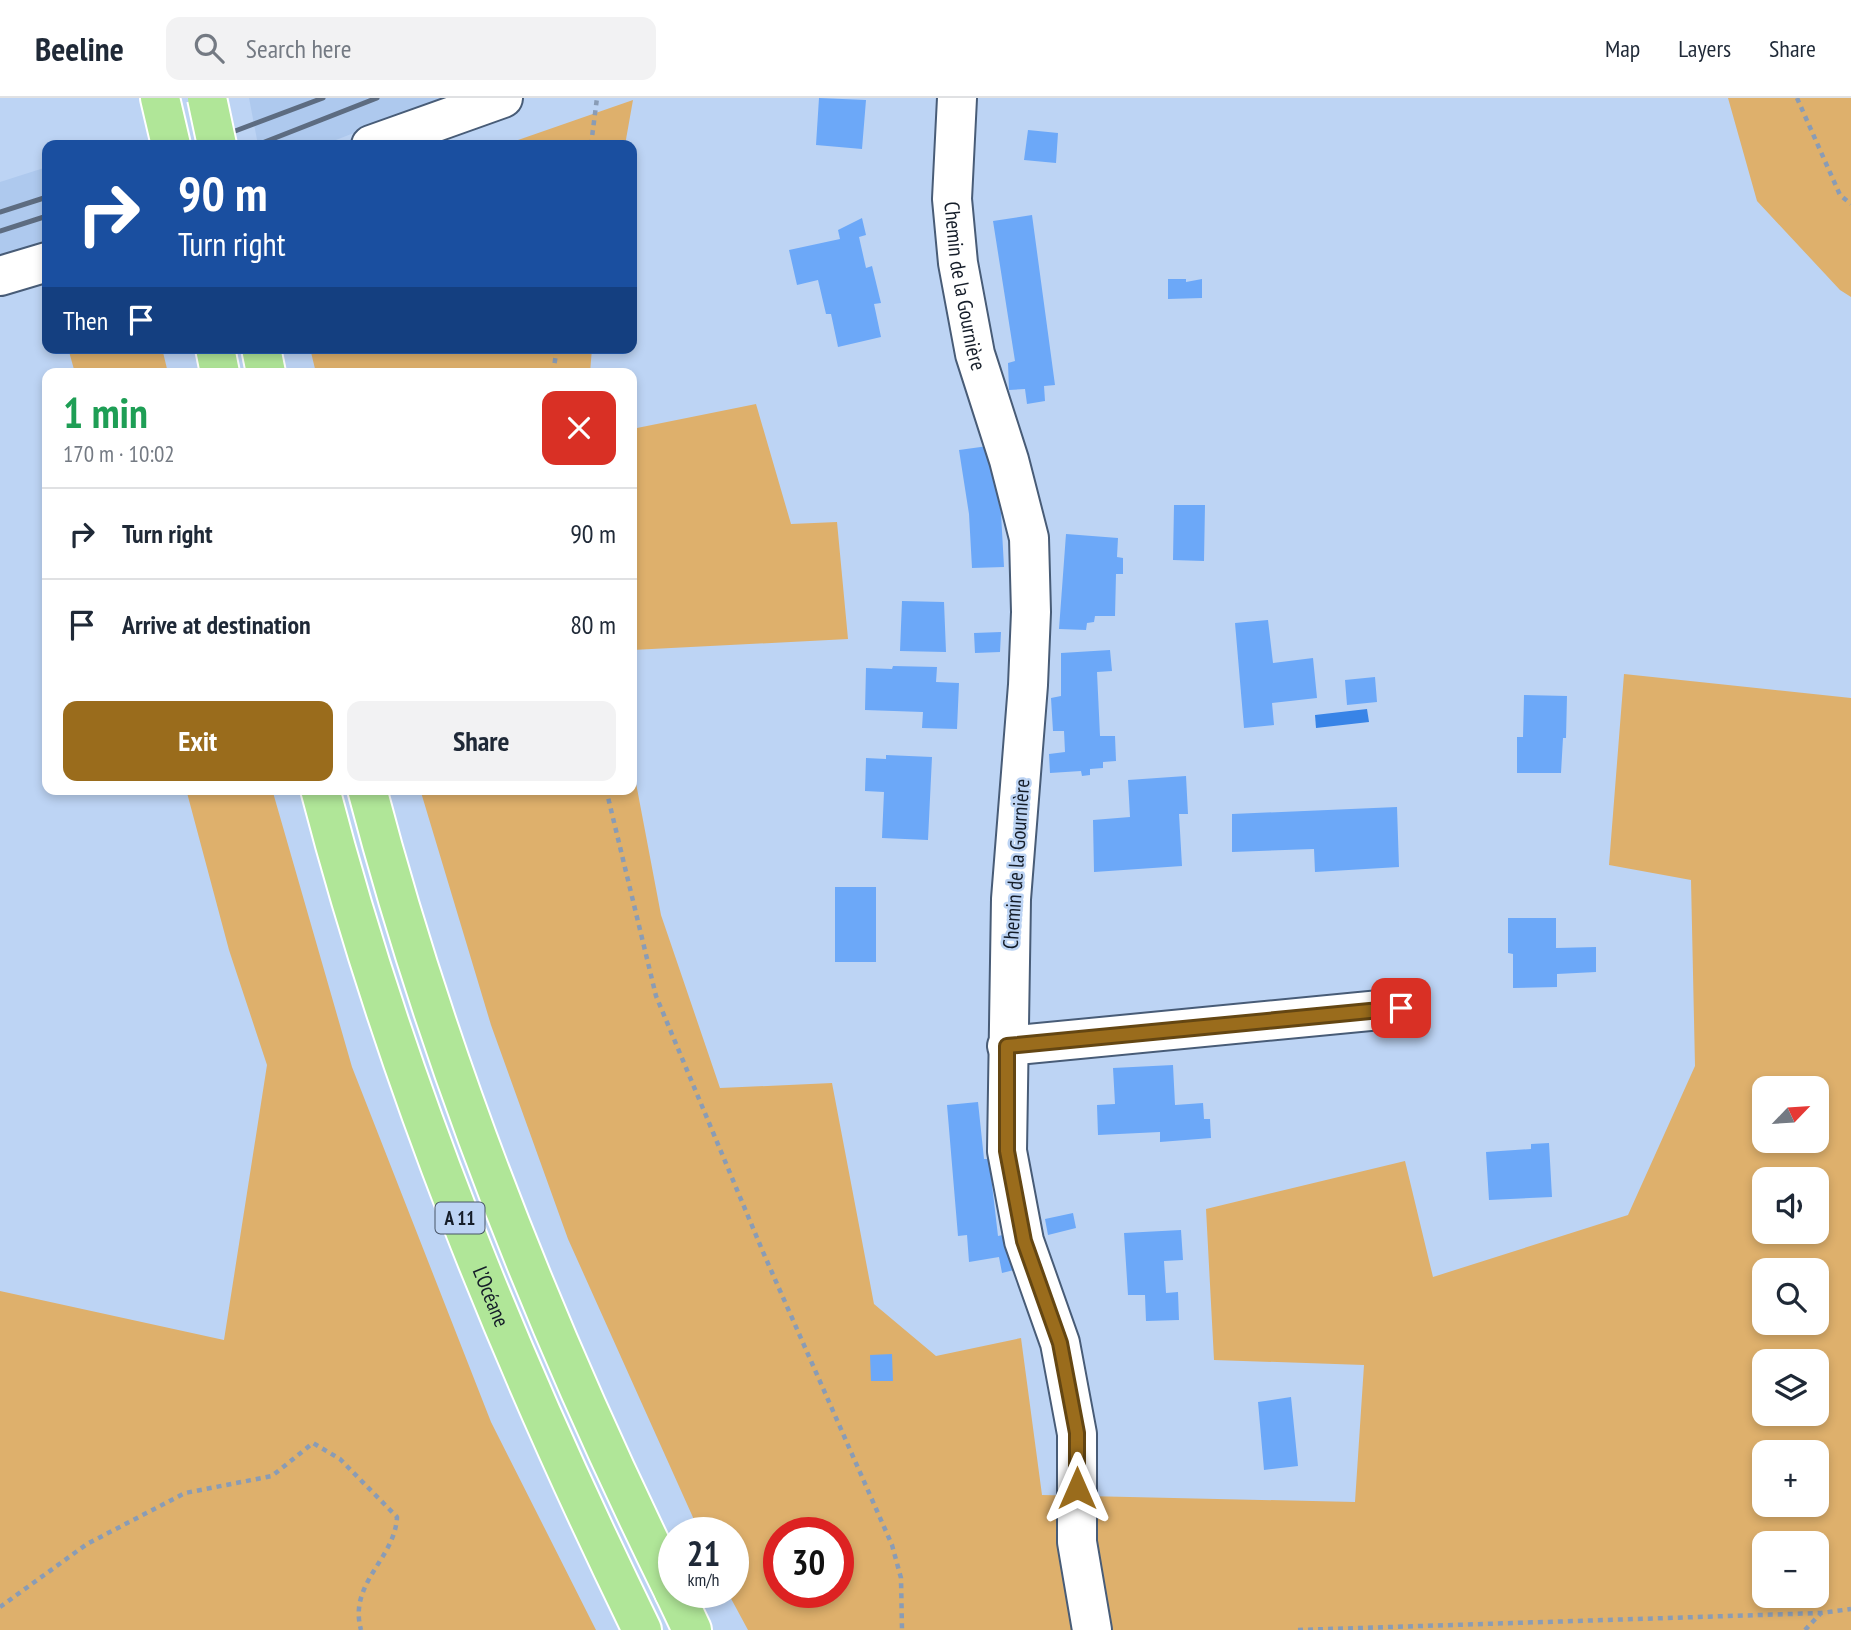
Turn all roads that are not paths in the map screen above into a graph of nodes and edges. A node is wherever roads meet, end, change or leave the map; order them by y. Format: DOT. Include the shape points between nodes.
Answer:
graph roads {
  1 [pos="160,98"];
  2 [pos="207,98"];
  3 [pos="503,98"];
  4 [pos="957,98"];
  5 [pos="169,140"];
  6 [pos="216,140"];
  7 [pos="385,140"];
  8 [pos="42,263"];
  9 [pos="0,276"];
  10 [pos="322,795"];
  11 [pos="369,795"];
  12 [pos="1401,1008"];
  13 [pos="1007,1046"];
  14 [pos="658,1558"];
  15 [pos="682,1608"];
  16 [pos="642,1630"];
  17 [pos="692,1630"];
  18 [pos="1092,1630"];
  1 -- 5 [label="highway"];
  2 -- 6 [label="highway, bridge"];
  3 -- 7 [label="street"];
  4 -- 13 [label="street, Chemin de la Gournière" via="952,199 958,263 975,354 1029,538 1030,648 1011,899"];
  8 -- 9 [label="street"];
  10 -- 16 [label="highway, L’Océane / A 11" via="403,1062 475,1258 581,1505"];
  11 -- 14 [label="highway, L’Océane / A 11" via="447,1051 502,1205 573,1377"];
  12 -- 13 [label="street"];
  13 -- 18 [label="street, Chemin de la Gournière" via="1007,1151 1024,1241 1060,1343 1077,1433 1077,1542"];
  15 -- 17 [label="highway, L’Océane / A 11"];
}
